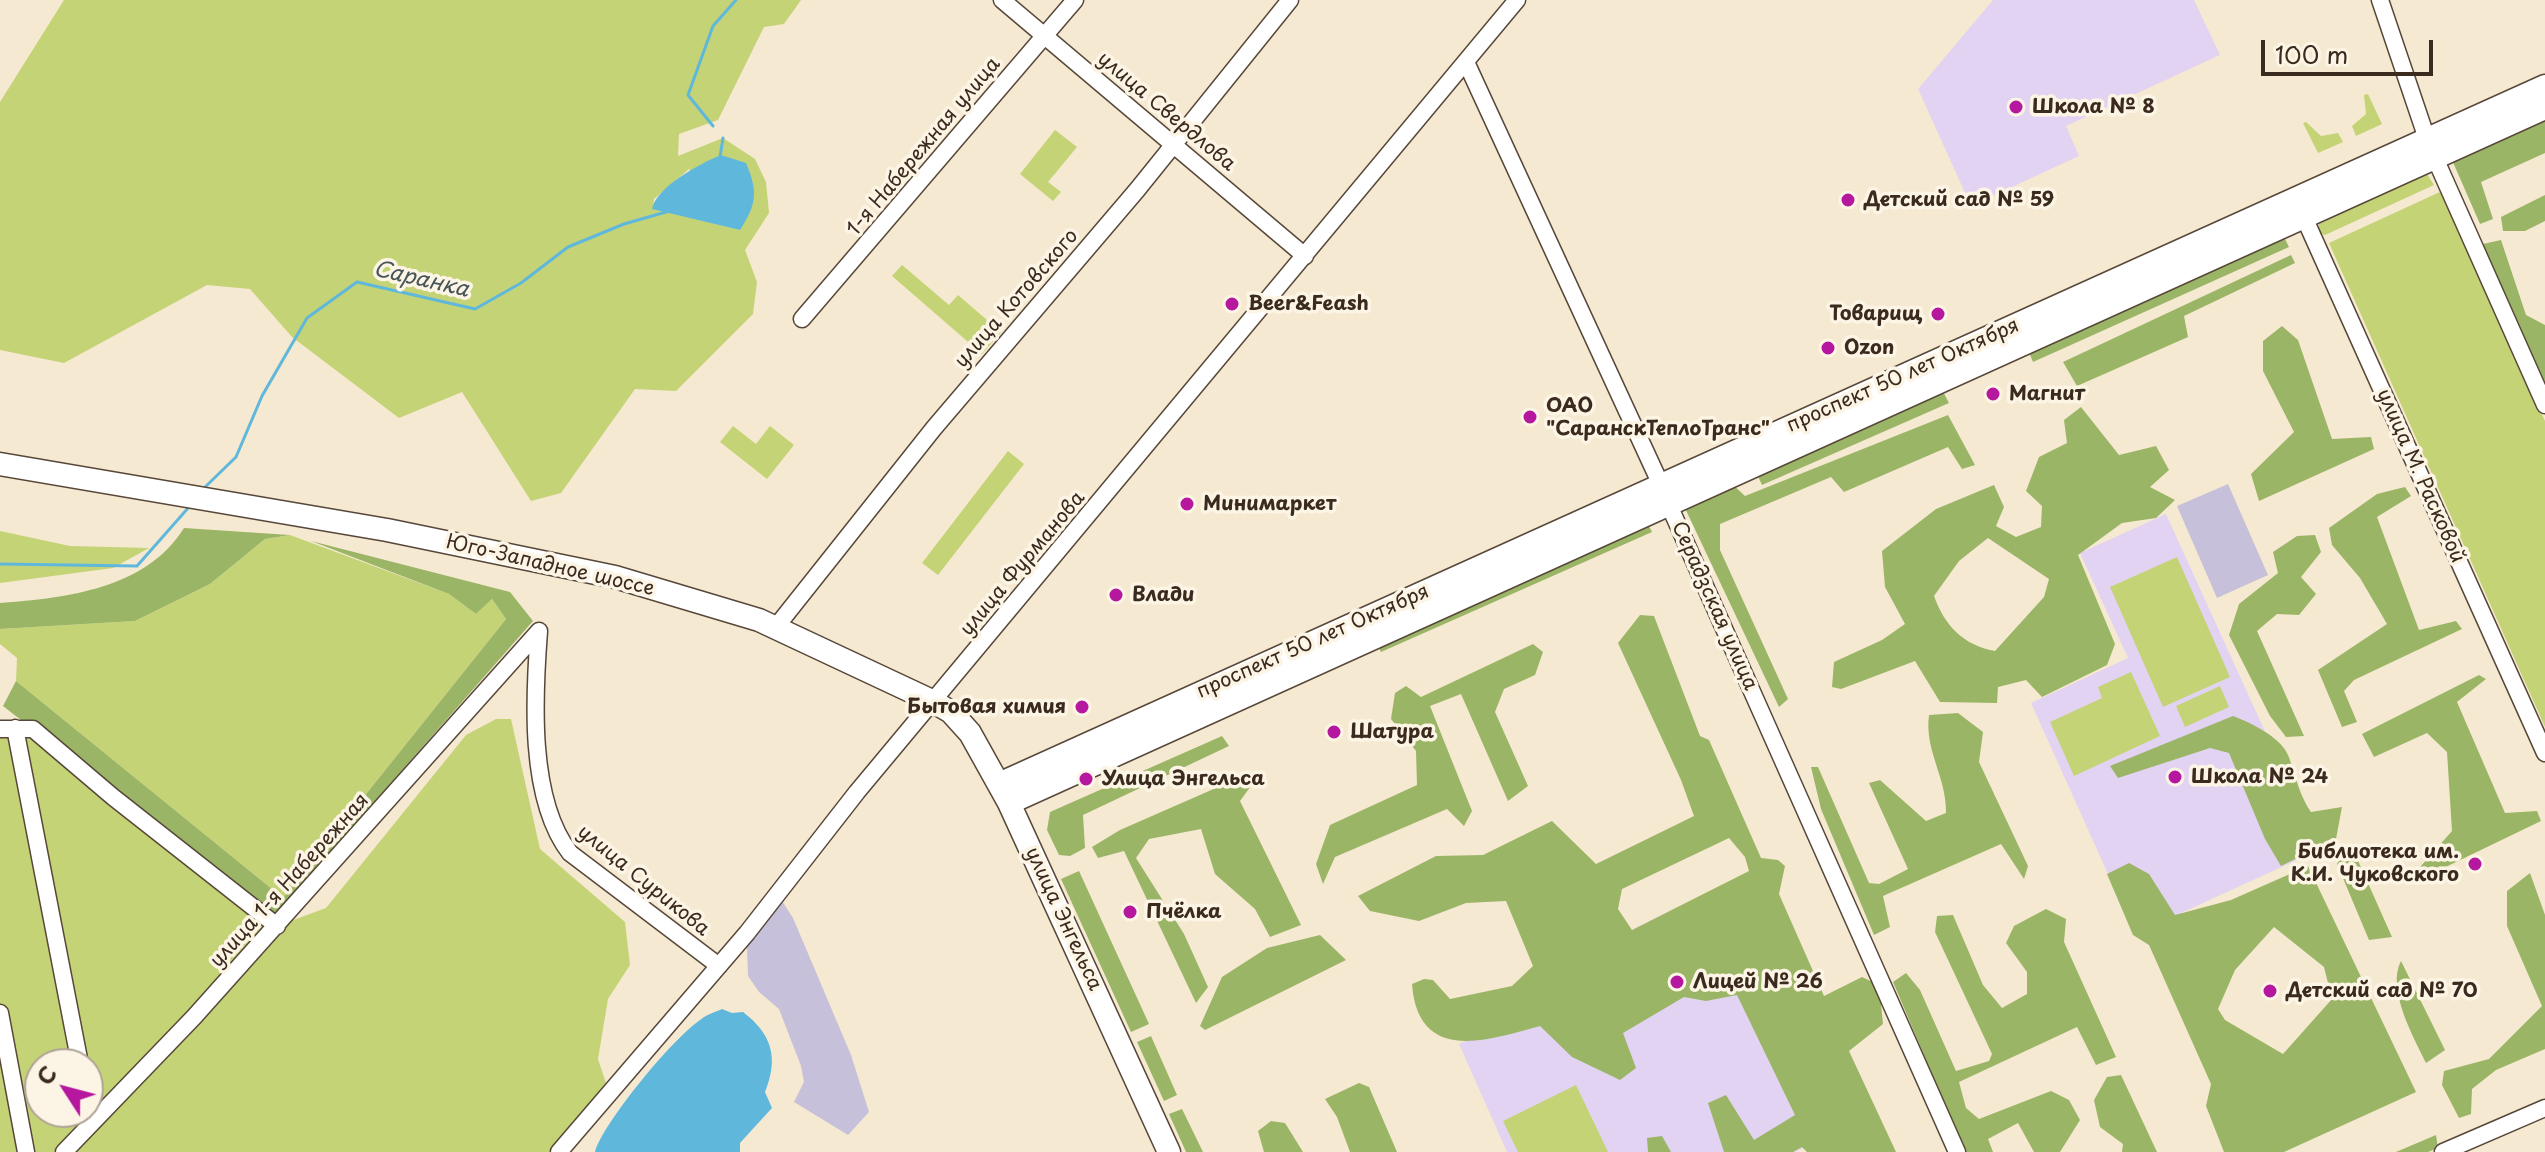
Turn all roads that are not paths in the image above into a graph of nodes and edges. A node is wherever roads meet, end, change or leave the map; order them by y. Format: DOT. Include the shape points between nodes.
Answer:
graph roads {
  1 [pos="1002,0"];
  2 [pos="1075,0"];
  3 [pos="1290,0"];
  4 [pos="1517,0"];
  5 [pos="2380,0"];
  6 [pos="1045,36"];
  7 [pos="1466,62"];
  8 [pos="2545,86"];
  9 [pos="2545,108"];
  10 [pos="1173,143"];
  11 [pos="2431,148"];
  12 [pos="2301,207"];
  13 [pos="1305,256"];
  14 [pos="802,319"];
  15 [pos="2545,405"];
  16 [pos="0,464"];
  17 [pos="1665,495"];
  18 [pos="776,627"];
  19 [pos="539,631"];
  20 [pos="934,702"];
  21 [pos="7,729"];
  22 [pos="2545,753"];
  23 [pos="1004,794"];
  24 [pos="277,926"];
  25 [pos="719,966"];
  26 [pos="0,1013"];
  27 [pos="77,1048"];
  28 [pos="2545,1108"];
  29 [pos="104,1110"];
  30 [pos="0,1114"];
  31 [pos="19,1120"];
  32 [pos="87,1128"];
  33 [pos="26,1152"];
  34 [pos="64,1152"];
  35 [pos="559,1152"];
  36 [pos="1169,1152"];
  37 [pos="1957,1152"];
  38 [pos="2443,1152"];
  1 -- 6 [label="street, улица Свердлова"];
  2 -- 6 [label="street, 1-я Набережная улица"];
  3 -- 10 [label="street, улица Котовского"];
  4 -- 7 [label="street, улица Фурманова"];
  5 -- 11 [label="street"];
  6 -- 10 [label="street, улица Свердлова"];
  6 -- 14 [label="street, 1-я Набережная улица"];
  7 -- 13 [label="street, улица Фурманова"];
  7 -- 17 [label="street, Серадзская улица"];
  8 -- 11 [label="main road, проспект 50 лет Октября"];
  9 -- 11 [label="main road, проспект 50 лет Октября"];
  10 -- 13 [label="street, улица Свердлова"];
  10 -- 18 [label="street, улица Котовского" via="934,428"];
  11 -- 12 [label="main road, проспект 50 лет Октября"];
  11 -- 15 [label="street"];
  12 -- 17 [label="main road, проспект 50 лет Октября"];
  12 -- 22 [label="street, улица М. Расковой"];
  13 -- 20 [label="street, улица Фурманова"];
  16 -- 18 [label="main road, Юго-Западное шоссе" via="550,561"];
  17 -- 23 [label="main road, проспект 50 лет Октября"];
  17 -- 37 [label="street, Серадзская улица"];
  18 -- 20 [label="main road, Юго-Западное шоссе"];
  19 -- 24 [label="street, улица 1-я Набережная"];
  19 -- 25 [label="street, улица Сурикова" via="533,710 553,831 570,853"];
  20 -- 23 [label="main road, улица Энгельса" via="970,733"];
  20 -- 25 [label="street, улица Фурманова"];
  21 -- 24 [label="street" via="33,729"];
  21 -- 27 [label="street"];
  23 -- 36 [label="main road, улица Энгельса"];
  24 -- 29 [label="street, улица 1-я Набережная"];
  25 -- 35 [label="street, улица Фурманова"];
  26 -- 31 [label="street"];
  28 -- 38 [label="street"];
  30 -- 31 [label="street"];
  31 -- 33 [label="street"];
  32 -- 34 [label="street, улица 1-я Набережная"];
}
